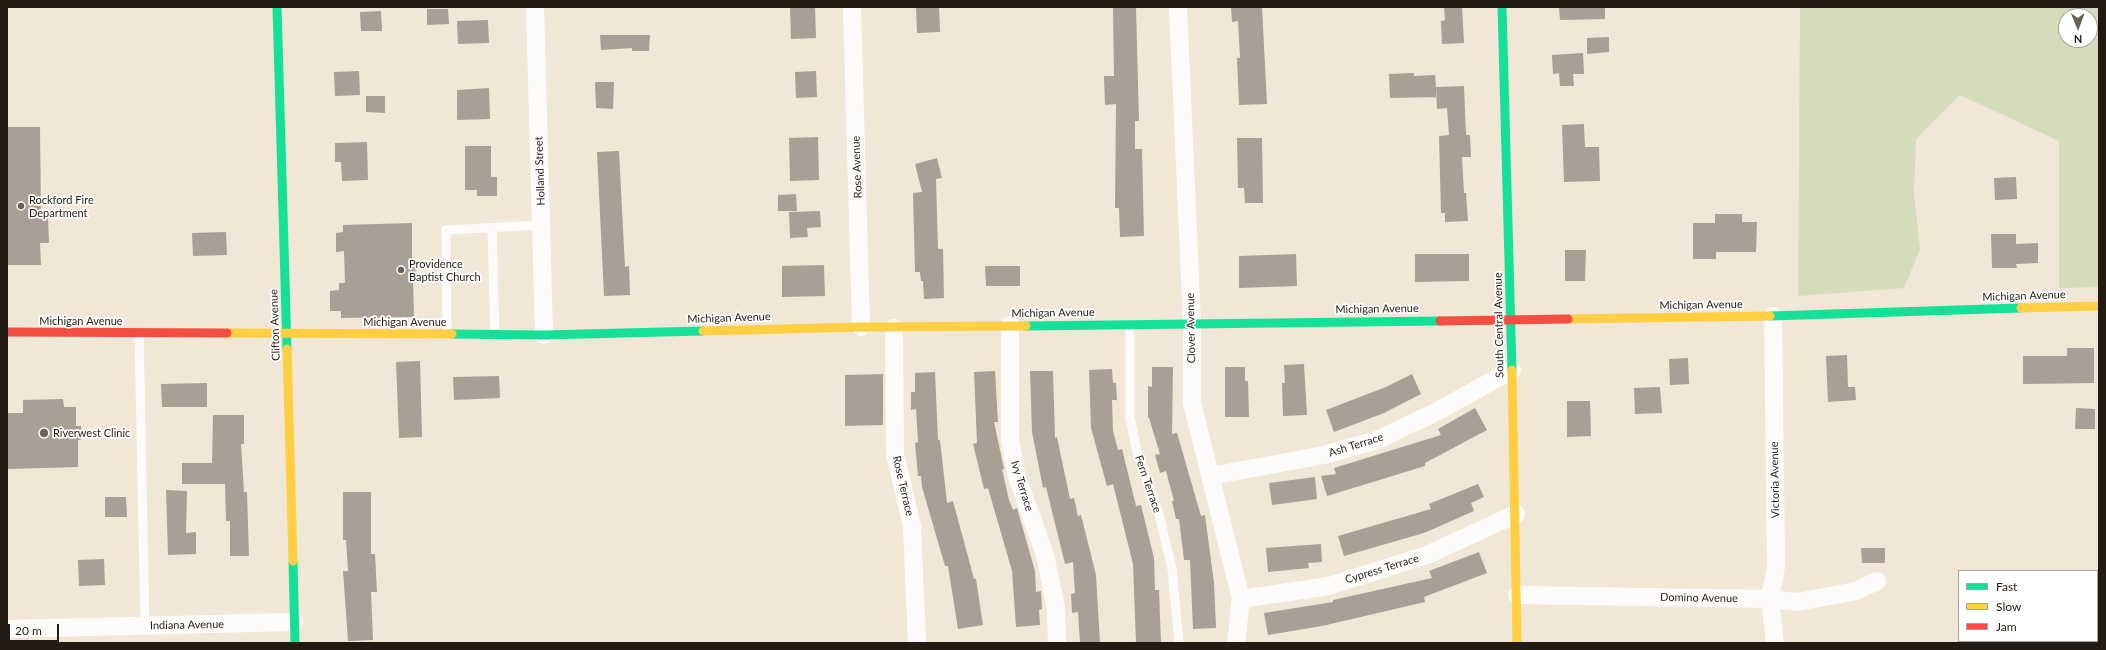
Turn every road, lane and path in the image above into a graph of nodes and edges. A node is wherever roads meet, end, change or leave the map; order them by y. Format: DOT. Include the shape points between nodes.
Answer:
graph roads {
  1 [pos="277,7"];
  2 [pos="535,7"];
  3 [pos="852,7"];
  4 [pos="1178,7"];
  5 [pos="1502,7"];
  6 [pos="541,225"];
  7 [pos="492,228"];
  8 [pos="2099,306"];
  9 [pos="1772,316"];
  10 [pos="1511,319"];
  11 [pos="1192,323"];
  12 [pos="1130,324"];
  13 [pos="1010,326"];
  14 [pos="861,327"];
  15 [pos="894,328"];
  16 [pos="7,332"];
  17 [pos="139,333"];
  18 [pos="287,334"];
  19 [pos="447,334"];
  20 [pos="495,335"];
  21 [pos="544,335"];
  22 [pos="1512,370"];
  23 [pos="1211,476"];
  24 [pos="1516,514"];
  25 [pos="1877,581"];
  26 [pos="1517,595"];
  27 [pos="1241,599"];
  28 [pos="1770,599"];
  29 [pos="294,622"];
  30 [pos="145,626"];
  31 [pos="7,629"];
  32 [pos="294,643"];
  33 [pos="917,643"];
  34 [pos="1057,643"];
  35 [pos="1179,643"];
  36 [pos="1236,643"];
  37 [pos="1517,643"];
  38 [pos="1775,643"];
  1 -- 18 [label="main road, Clifton Avenue"];
  2 -- 6 [label="street, Holland Street"];
  3 -- 14 [label="street, Rose Avenue"];
  4 -- 11 [label="street, Clover Avenue"];
  5 -- 10 [label="main road, South Central Avenue"];
  6 -- 7 [label="lane"];
  6 -- 21 [label="street, Holland Street"];
  7 -- 19 [label="lane" via="446,230"];
  7 -- 20 [label="lane"];
  8 -- 9 [label="main road, Michigan Avenue"];
  9 -- 10 [label="main road, Michigan Avenue"];
  9 -- 28 [label="street, Victoria Avenue" via="1776,566"];
  10 -- 11 [label="main road, Michigan Avenue"];
  10 -- 22 [label="main road, South Central Avenue"];
  11 -- 12 [label="main road, Michigan Avenue"];
  11 -- 23 [label="street, Clover Avenue" via="1192,403"];
  12 -- 13 [label="main road, Michigan Avenue"];
  12 -- 35 [label="lane, Fern Terrace" via="1130,418 1137,452 1159,514 1172,569"];
  13 -- 15 [label="main road, Michigan Avenue"];
  13 -- 34 [label="street, Ivy Terrace" via="1010,440 1016,474 1045,555 1056,608"];
  14 -- 15 [label="main road, Michigan Avenue"];
  14 -- 21 [label="main road, Michigan Avenue"];
  15 -- 33 [label="street, Rose Terrace" via="895,454 912,526"];
  16 -- 17 [label="main road, Michigan Avenue"];
  17 -- 18 [label="main road, Michigan Avenue"];
  17 -- 30 [label="lane"];
  18 -- 19 [label="main road, Michigan Avenue"];
  18 -- 29 [label="main road, Clifton Avenue"];
  19 -- 20 [label="main road, Michigan Avenue"];
  20 -- 21 [label="main road, Michigan Avenue"];
  22 -- 23 [label="street, Ash Terrace" via="1436,412 1378,440 1324,455"];
  22 -- 24 [label="main road, South Central Avenue"];
  23 -- 27 [label="street, Clover Avenue"];
  24 -- 26 [label="main road, South Central Avenue"];
  24 -- 27 [label="street, Cypress Terrace" via="1427,555 1337,583"];
  25 -- 28 [label="street, Domino Avenue" via="1856,591 1798,602"];
  26 -- 28 [label="street, Domino Avenue"];
  26 -- 37 [label="main road, South Central Avenue"];
  27 -- 36 [label="street, Clover Avenue"];
  28 -- 38 [label="street, Victoria Avenue"];
  29 -- 30 [label="street, Indiana Avenue"];
  29 -- 32 [label="main road, Clifton Avenue"];
  30 -- 31 [label="street, Indiana Avenue"];
}
